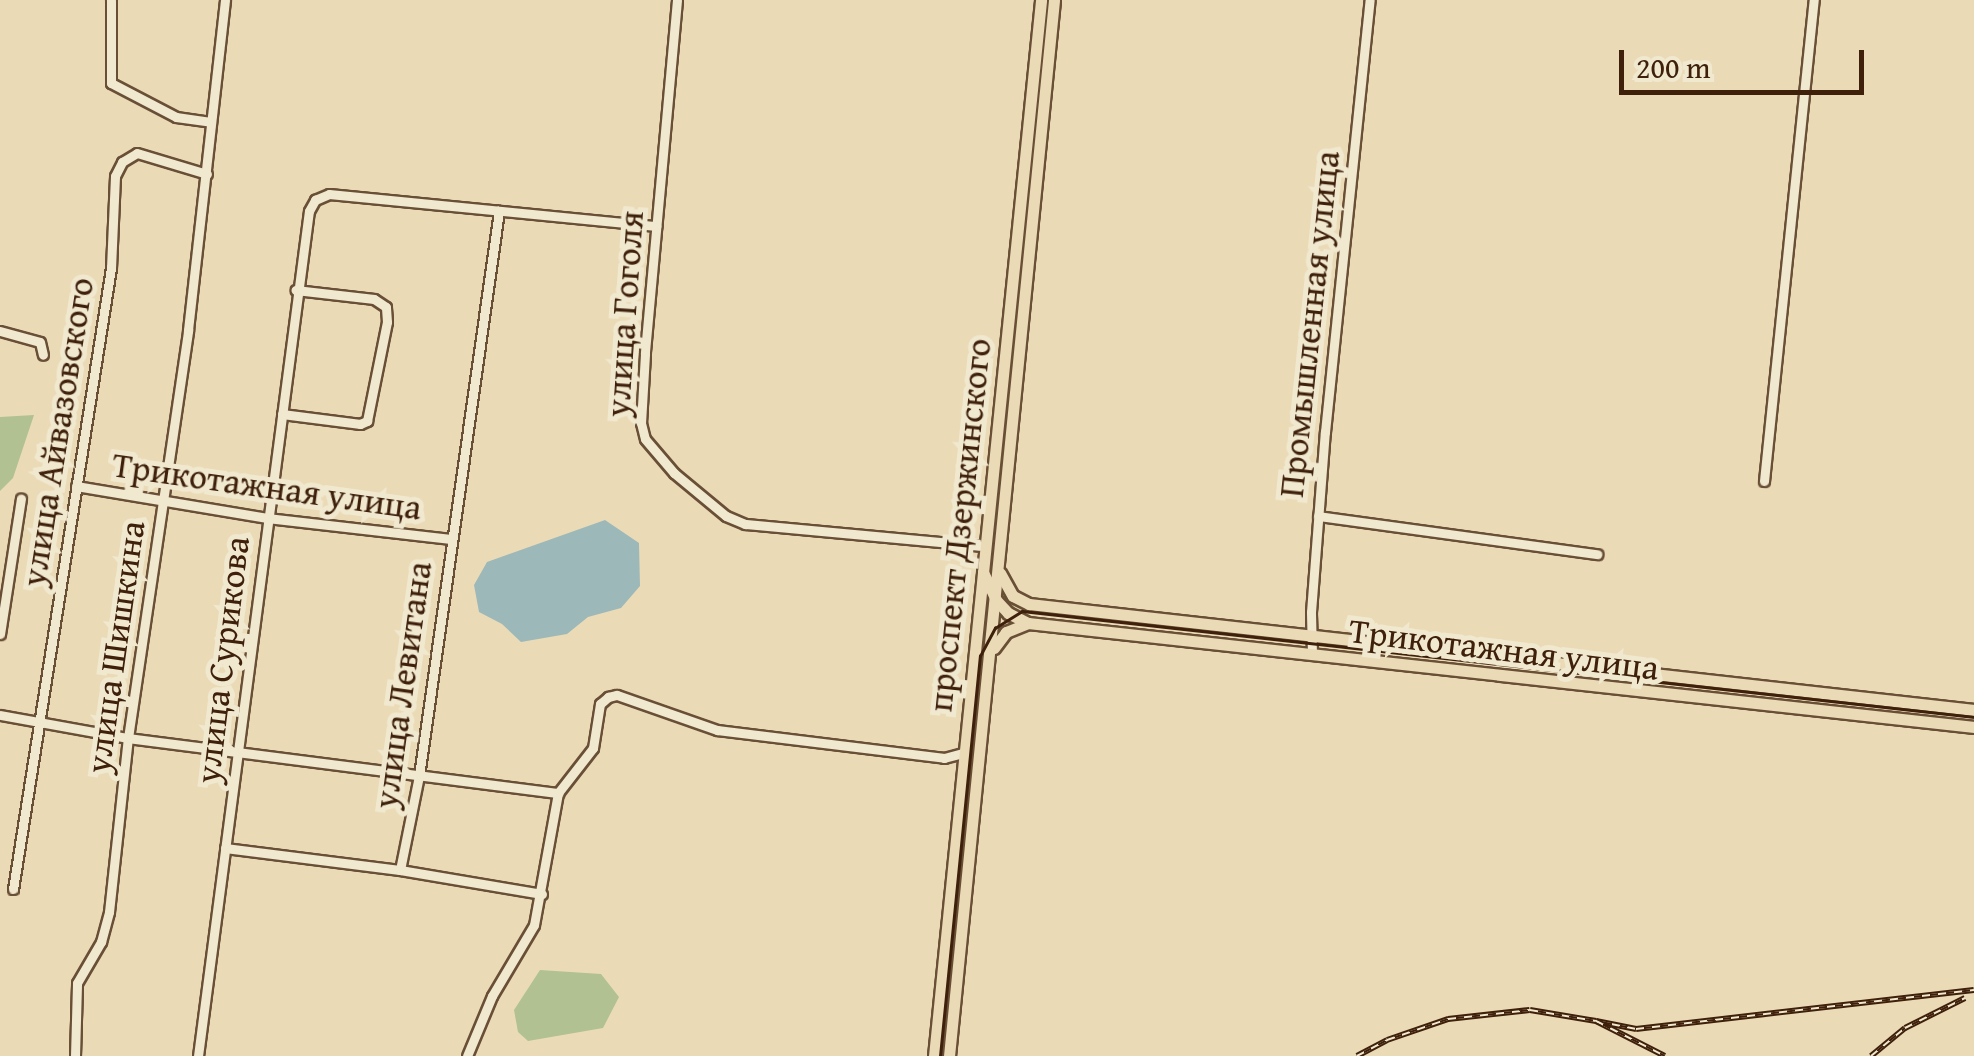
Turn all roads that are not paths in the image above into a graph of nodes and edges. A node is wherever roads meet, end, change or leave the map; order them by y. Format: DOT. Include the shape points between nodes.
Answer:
graph roads {
  1 [pos="111,0"];
  2 [pos="225,0"];
  3 [pos="677,0"];
  4 [pos="1041,0"];
  5 [pos="1054,0"];
  6 [pos="1370,0"];
  7 [pos="1814,0"];
  8 [pos="212,122"];
  9 [pos="207,174"];
  10 [pos="499,211"];
  11 [pos="656,226"];
  12 [pos="296,290"];
  13 [pos="0,331"];
  14 [pos="43,355"];
  15 [pos="282,414"];
  16 [pos="1764,481"];
  17 [pos="76,486"];
  18 [pos="21,498"];
  19 [pos="163,501"];
  20 [pos="1318,516"];
  21 [pos="267,518"];
  22 [pos="451,539"];
  23 [pos="984,546"];
  24 [pos="1598,554"];
  25 [pos="982,568"];
  26 [pos="999,568"];
  27 [pos="996,600"];
  28 [pos="1029,604"];
  29 [pos="1008,613"];
  30 [pos="994,623"];
  31 [pos="1028,623"];
  32 [pos="0,634"];
  33 [pos="1310,634"];
  34 [pos="992,652"];
  35 [pos="973,654"];
  36 [pos="1312,654"];
  37 [pos="1974,710"];
  38 [pos="0,715"];
  39 [pos="40,724"];
  40 [pos="1974,727"];
  41 [pos="128,738"];
  42 [pos="238,752"];
  43 [pos="963,753"];
  44 [pos="419,776"];
  45 [pos="558,793"];
  46 [pos="225,848"];
  47 [pos="400,870"];
  48 [pos="13,889"];
  49 [pos="542,894"];
  50 [pos="75,1056"];
  51 [pos="198,1056"];
  52 [pos="467,1056"];
  53 [pos="934,1056"];
  54 [pos="949,1056"];
  1 -- 8 [label="street" via="111,83 176,117"];
  2 -- 8 [label="street, улица Шишкина"];
  3 -- 11 [label="street, улица Гоголя"];
  4 -- 23 [label="main road, проспект Дзержинского"];
  5 -- 26 [label="main road, проспект Дзержинского"];
  6 -- 20 [label="street, Промышленная улица"];
  7 -- 16 [label="street"];
  8 -- 9 [label="street, улица Шишкина"];
  9 -- 17 [label="street, улица Айвазовского" via="137,152 116,176 111,268"];
  9 -- 19 [label="street, улица Шишкина"];
  10 -- 11 [label="street"];
  10 -- 12 [label="street, улица Сурикова" via="329,194 309,211"];
  10 -- 22 [label="street, улица Левитана"];
  11 -- 23 [label="street, улица Гоголя" via="641,424 674,473 745,524"];
  12 -- 15 [label="street, улица Сурикова"];
  12 -- 15 [label="street" via="374,299 386,307 388,322 368,421"];
  13 -- 14 [label="street" via="40,342"];
  15 -- 21 [label="street, улица Сурикова"];
  17 -- 19 [label="street, Трикотажная улица"];
  17 -- 39 [label="street, улица Айвазовского"];
  18 -- 32 [label="street"];
  19 -- 21 [label="street, Трикотажная улица"];
  19 -- 41 [label="street, улица Шишкина"];
  20 -- 24 [label="street"];
  20 -- 33 [label="street, Промышленная улица"];
  21 -- 22 [label="street, Трикотажная улица"];
  21 -- 42 [label="street, улица Сурикова"];
  22 -- 44 [label="street, улица Левитана"];
  23 -- 25 [label="main road, проспект Дзержинского"];
  25 -- 27 [label="main road"];
  25 -- 35 [label="main road, проспект Дзержинского"];
  26 -- 27 [label="main road, проспект Дзержинского"];
  26 -- 28 [label="main road" via="1002,583"];
  27 -- 29 [label="main road"];
  27 -- 30 [label="main road, проспект Дзержинского"];
  28 -- 29 [label="main road"];
  28 -- 33 [label="main road, Трикотажная улица"];
  29 -- 30 [label="main road"];
  29 -- 31 [label="main road"];
  30 -- 34 [label="main road, проспект Дзержинского"];
  30 -- 35 [label="main road"];
  31 -- 34 [label="main road" via="1006,632"];
  31 -- 36 [label="main road, Трикотажная улица"];
  33 -- 36 [label="street, Промышленная улица"];
  33 -- 37 [label="main road, Трикотажная улица"];
  34 -- 54 [label="main road, проспект Дзержинского"];
  35 -- 43 [label="main road, проспект Дзержинского"];
  36 -- 40 [label="main road, Трикотажная улица"];
  38 -- 39 [label="street"];
  39 -- 41 [label="street"];
  39 -- 48 [label="street, улица Айвазовского"];
  41 -- 42 [label="street"];
  41 -- 50 [label="street, улица Шишкина" via="109,912 101,942 77,983"];
  42 -- 44 [label="street"];
  42 -- 46 [label="street, улица Сурикова"];
  43 -- 45 [label="street" via="944,758 717,730 617,695 600,704 593,748"];
  43 -- 53 [label="main road, проспект Дзержинского"];
  44 -- 45 [label="street"];
  44 -- 47 [label="street, улица Левитана"];
  45 -- 49 [label="street"];
  46 -- 47 [label="street"];
  46 -- 51 [label="street, улица Сурикова"];
  47 -- 49 [label="street"];
  49 -- 52 [label="street" via="524,947 492,996"];
}
